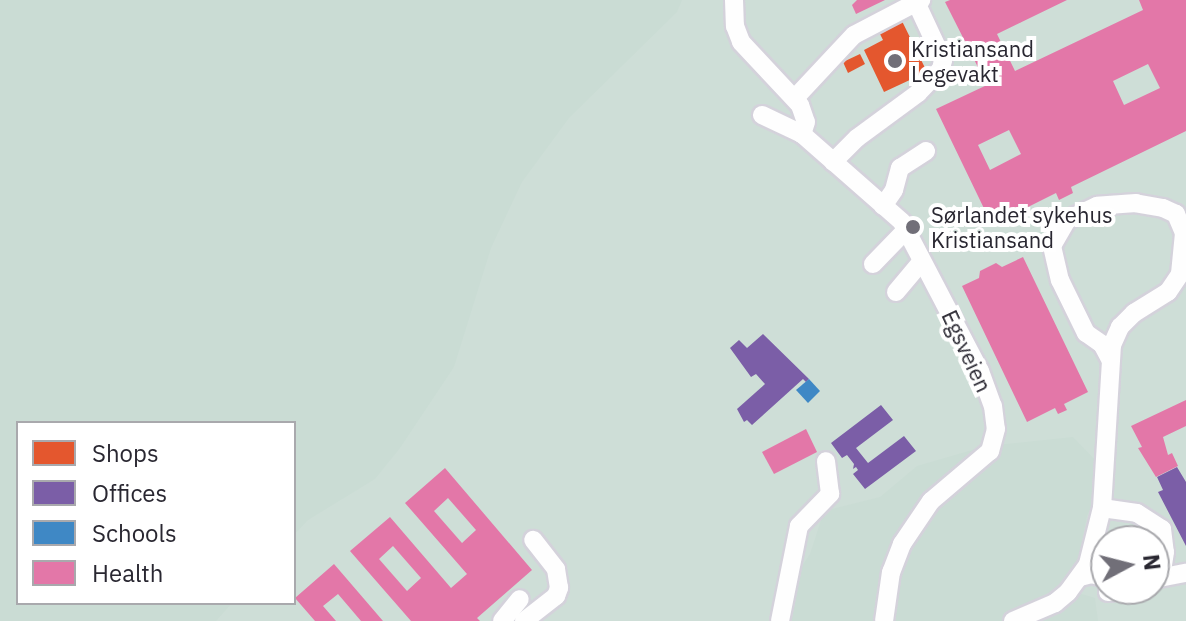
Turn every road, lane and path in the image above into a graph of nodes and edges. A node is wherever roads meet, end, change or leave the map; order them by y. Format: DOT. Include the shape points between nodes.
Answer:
graph roads {
  1 [pos="734,0"];
  2 [pos="918,1"];
  3 [pos="795,98"];
  4 [pos="763,111"];
  5 [pos="794,130"];
  6 [pos="926,151"];
  7 [pos="833,162"];
  8 [pos="883,206"];
  9 [pos="906,230"];
  10 [pos="1185,233"];
  11 [pos="922,261"];
  12 [pos="873,264"];
  13 [pos="1183,274"];
  14 [pos="896,292"];
  15 [pos="1110,359"];
  16 [pos="826,461"];
  17 [pos="1102,508"];
  18 [pos="1156,525"];
  19 [pos="533,540"];
  20 [pos="1090,574"];
  21 [pos="1080,577"];
  22 [pos="520,599"];
  23 [pos="502,621"];
  24 [pos="524,621"];
  25 [pos="780,621"];
  26 [pos="884,621"];
  27 [pos="1013,621"];
  1 -- 3 [label="street" via="741,42"];
  2 -- 3 [label="street" via="854,35"];
  2 -- 7 [label="street" via="943,60 941,69"];
  3 -- 5 [label="street" via="806,122"];
  4 -- 5 [label="street, Egsveien"];
  5 -- 7 [label="street, Egsveien"];
  6 -- 8 [label="street" via="900,168"];
  7 -- 8 [label="street, Egsveien"];
  8 -- 9 [label="street, Egsveien"];
  9 -- 11 [label="street, Egsveien"];
  9 -- 12 [label="street"];
  10 -- 13 [label="street"];
  10 -- 15 [label="street" via="1176,214 1163,208 1114,203 1075,216 1057,234 1052,246 1060,280 1086,333 1102,344"];
  11 -- 14 [label="street"];
  11 -- 26 [label="street, Egsveien" via="980,371 996,429 990,451 931,501 902,544 891,572"];
  13 -- 15 [label="street" via="1168,292 1120,327"];
  15 -- 17 [label="street"];
  16 -- 25 [label="street" via="830,494 800,522"];
  17 -- 18 [label="street" via="1137,513"];
  17 -- 21 [label="street"];
  19 -- 24 [label="street" via="556,569 559,588"];
  20 -- 21 [label="street"];
  21 -- 27 [label="street" via="1055,603"];
  22 -- 23 [label="street"];
}
